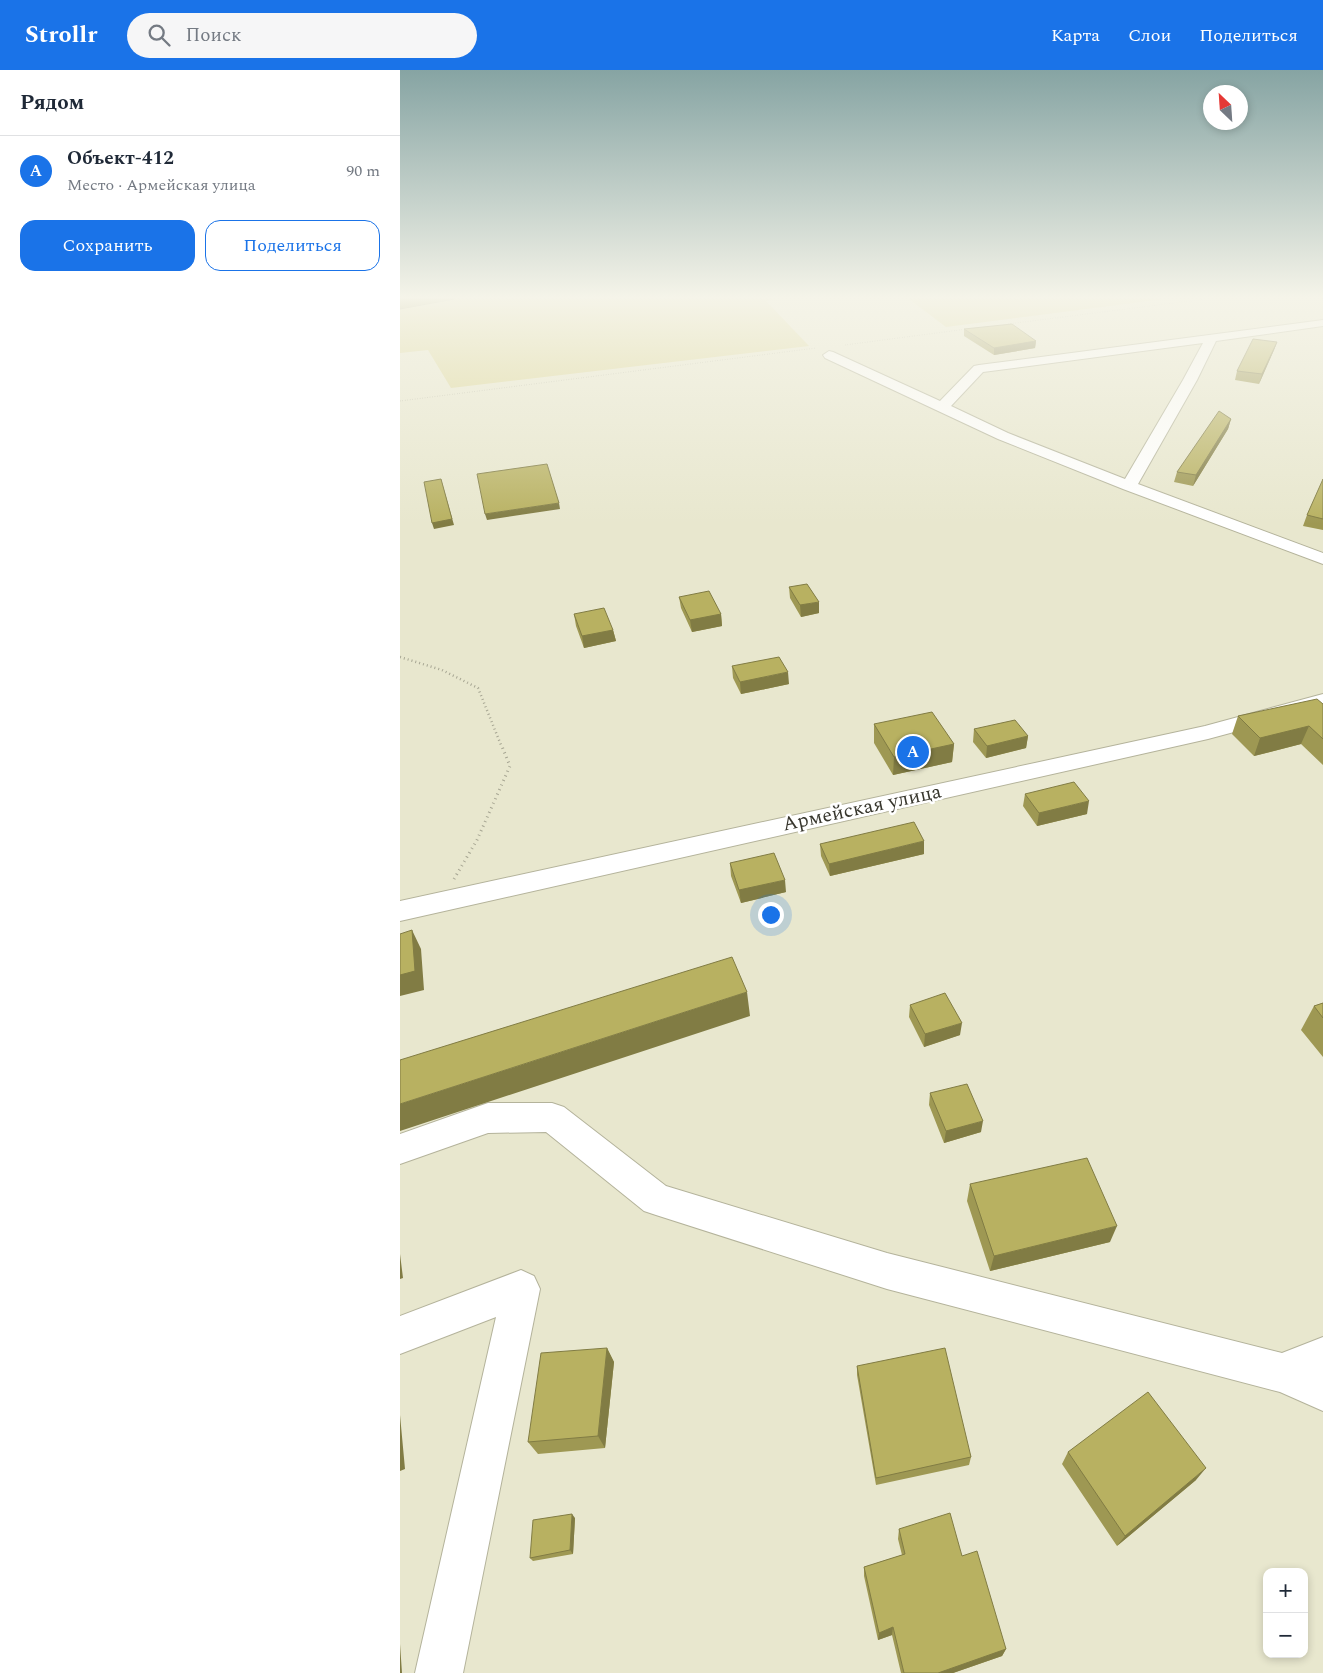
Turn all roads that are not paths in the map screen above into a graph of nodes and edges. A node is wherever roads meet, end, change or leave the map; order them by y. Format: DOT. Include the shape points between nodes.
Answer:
graph roads {
  1 [pos="876,374"];
  2 [pos="974,374"];
  3 [pos="1193,374"];
  4 [pos="942,407"];
  5 [pos="1129,486"];
  6 [pos="1323,559"];
  7 [pos="1323,701"];
  8 [pos="400,911"];
  9 [pos="400,1149"];
  10 [pos="400,1336"];
  11 [pos="1323,1358"];
  12 [pos="1282,1373"];
  13 [pos="1323,1391"];
  14 [pos="439,1673"];
  1 -- 4 [label="street"];
  2 -- 4 [label="street"];
  3 -- 5 [label="street"];
  4 -- 5 [label="street" via="1003,436"];
  5 -- 6 [label="street"];
  7 -- 8 [label="street, Армейская улица" via="1208,732"];
  9 -- 12 [label="street" via="488,1118 552,1117 656,1200 886,1271"];
  10 -- 14 [label="street" via="521,1289"];
  11 -- 12 [label="street"];
  12 -- 13 [label="street"];
}
